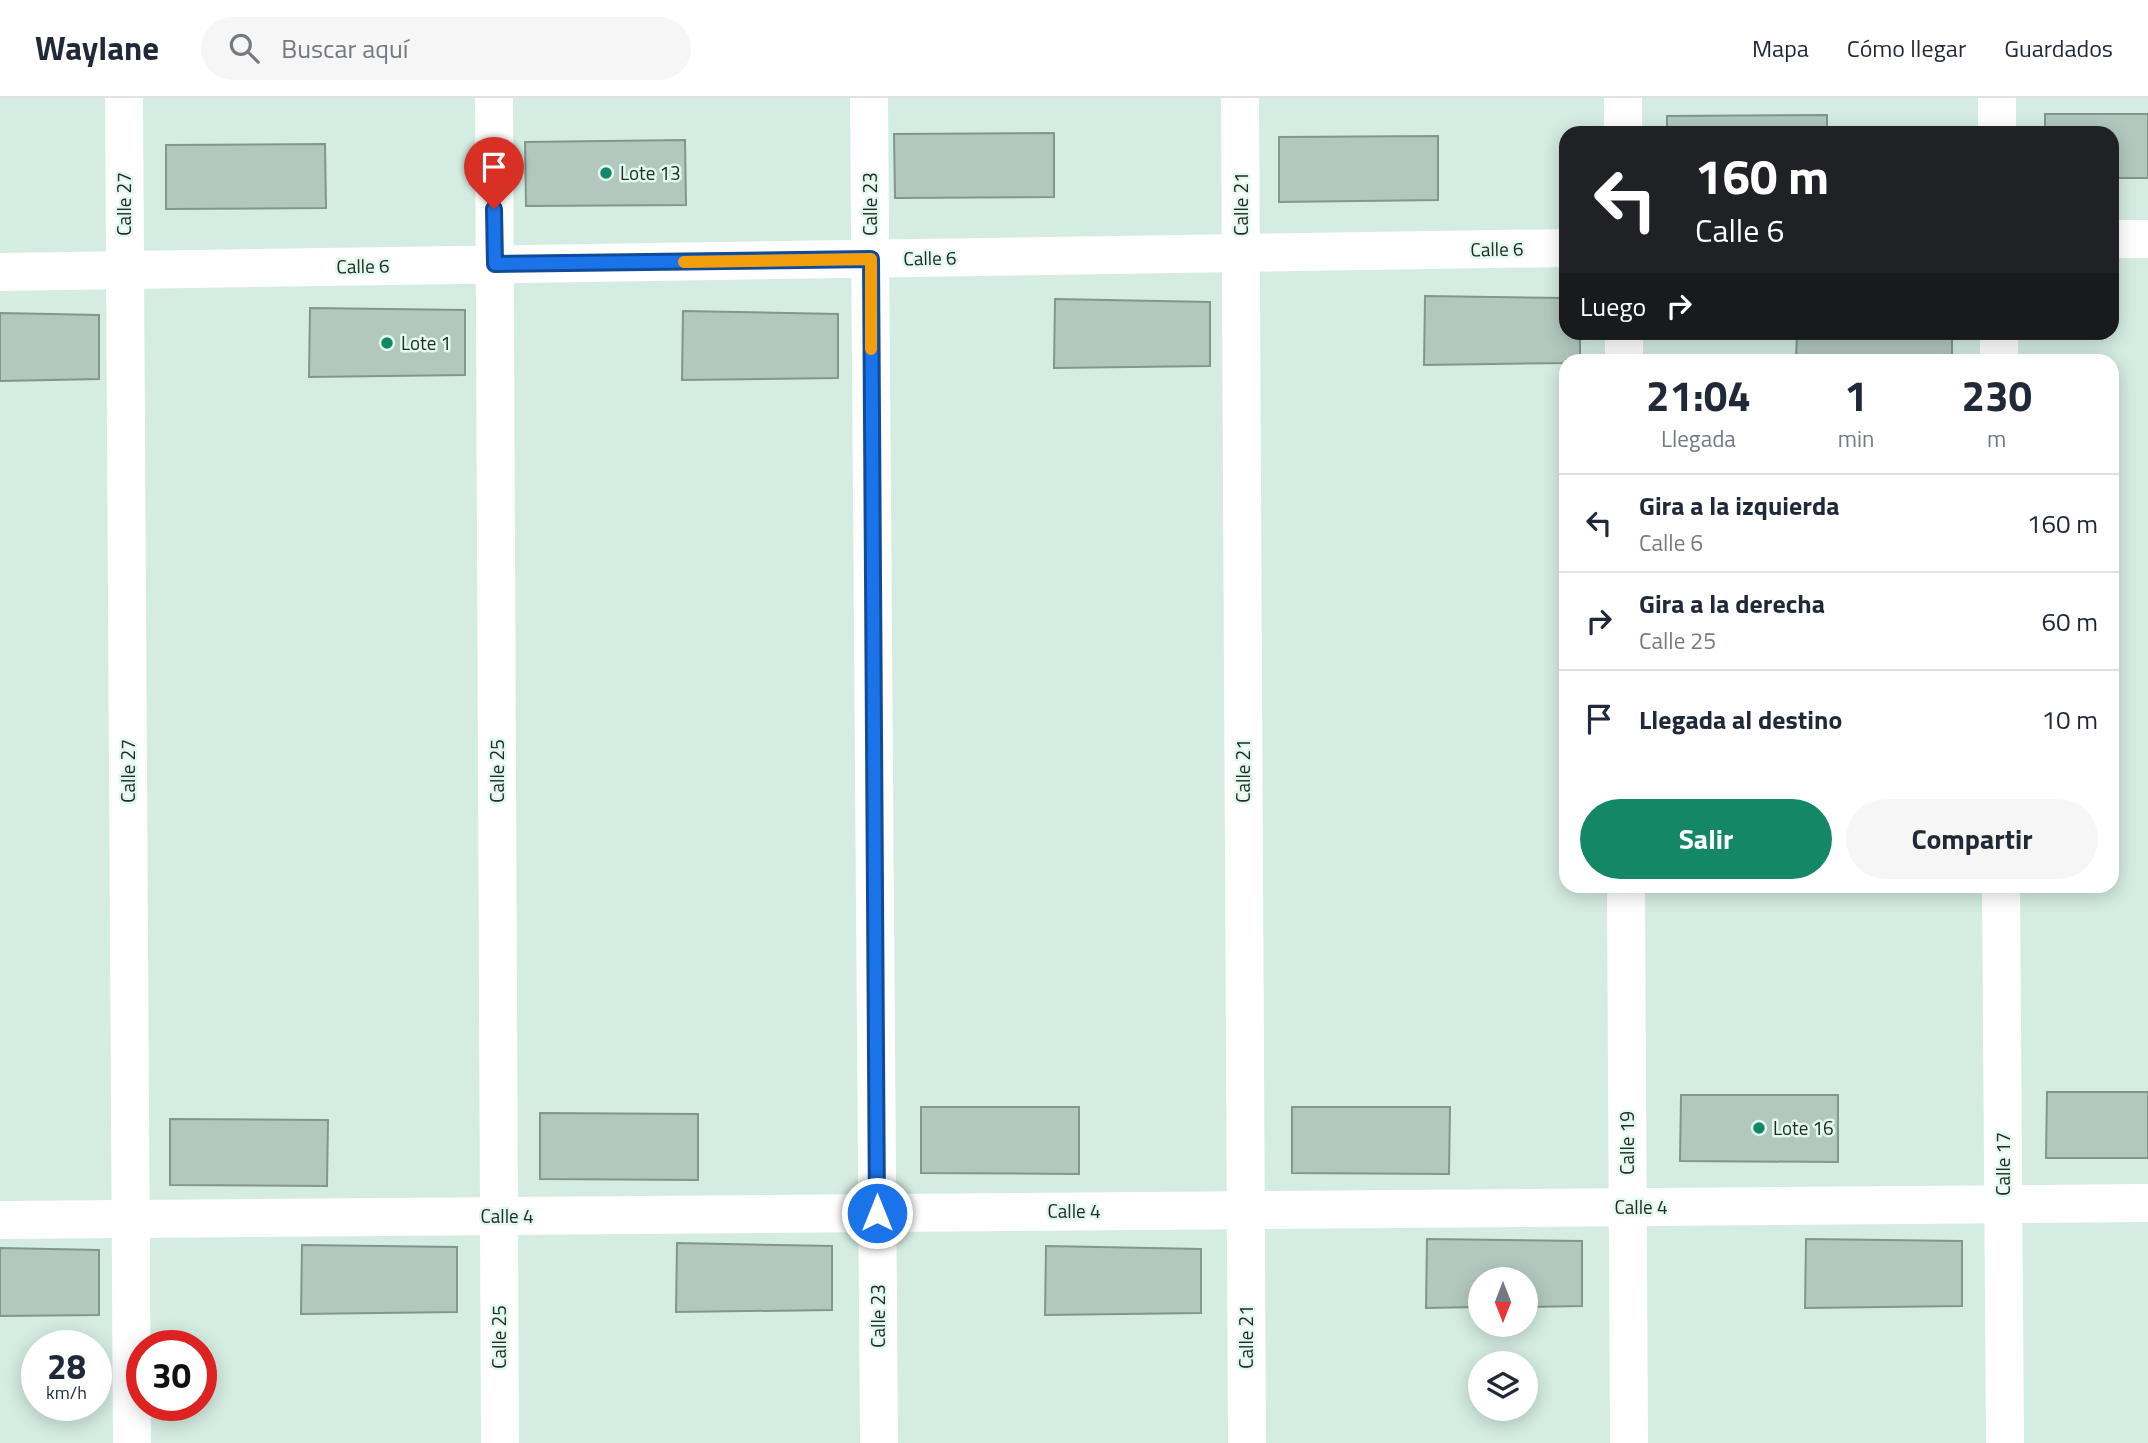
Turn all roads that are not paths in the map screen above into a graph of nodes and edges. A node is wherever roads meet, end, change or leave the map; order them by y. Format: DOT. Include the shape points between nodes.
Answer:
graph roads {
  1 [pos="124,98"];
  2 [pos="494,98"];
  3 [pos="869,98"];
  4 [pos="1240,98"];
  5 [pos="1623,98"];
  6 [pos="1997,98"];
  7 [pos="1623,126"];
  8 [pos="1997,126"];
  9 [pos="2119,239"];
  10 [pos="2148,239"];
  11 [pos="1559,248"];
  12 [pos="1241,253"];
  13 [pos="871,259"];
  14 [pos="495,264"];
  15 [pos="125,270"];
  16 [pos="0,272"];
  17 [pos="1626,893"];
  18 [pos="2001,893"];
  19 [pos="2148,1203"];
  20 [pos="2003,1204"];
  21 [pos="1628,1207"];
  22 [pos="1245,1210"];
  23 [pos="877,1213"];
  24 [pos="499,1216"];
  25 [pos="131,1219"];
  26 [pos="0,1220"];
  27 [pos="132,1443"];
  28 [pos="499,1443"];
  29 [pos="879,1443"];
  30 [pos="1247,1443"];
  31 [pos="1629,1443"];
  32 [pos="2004,1443"];
  1 -- 15 [label="street, Calle 27"];
  2 -- 14 [label="street, Calle 25"];
  3 -- 13 [label="street, Calle 23"];
  4 -- 12 [label="street, Calle 21"];
  5 -- 7 [label="street"];
  6 -- 8 [label="street"];
  9 -- 10 [label="street"];
  11 -- 12 [label="street, Calle 6"];
  12 -- 13 [label="street, Calle 6"];
  12 -- 22 [label="street, Calle 21"];
  13 -- 14 [label="street, Calle 6"];
  13 -- 23 [label="street, Calle 23"];
  14 -- 15 [label="street, Calle 6"];
  14 -- 24 [label="street, Calle 25"];
  15 -- 16 [label="street, Calle 6"];
  15 -- 25 [label="street, Calle 27"];
  17 -- 21 [label="street, Calle 19"];
  18 -- 20 [label="street, Calle 17"];
  19 -- 20 [label="street, Calle 4"];
  20 -- 21 [label="street, Calle 4"];
  20 -- 32 [label="street, Calle 17"];
  21 -- 22 [label="street, Calle 4"];
  21 -- 31 [label="street, Calle 19"];
  22 -- 23 [label="street, Calle 4"];
  22 -- 30 [label="street, Calle 21"];
  23 -- 24 [label="street, Calle 4"];
  23 -- 29 [label="street, Calle 23"];
  24 -- 25 [label="street, Calle 4"];
  24 -- 28 [label="street, Calle 25"];
  25 -- 26 [label="street, Calle 4"];
  25 -- 27 [label="street, Calle 27"];
}
